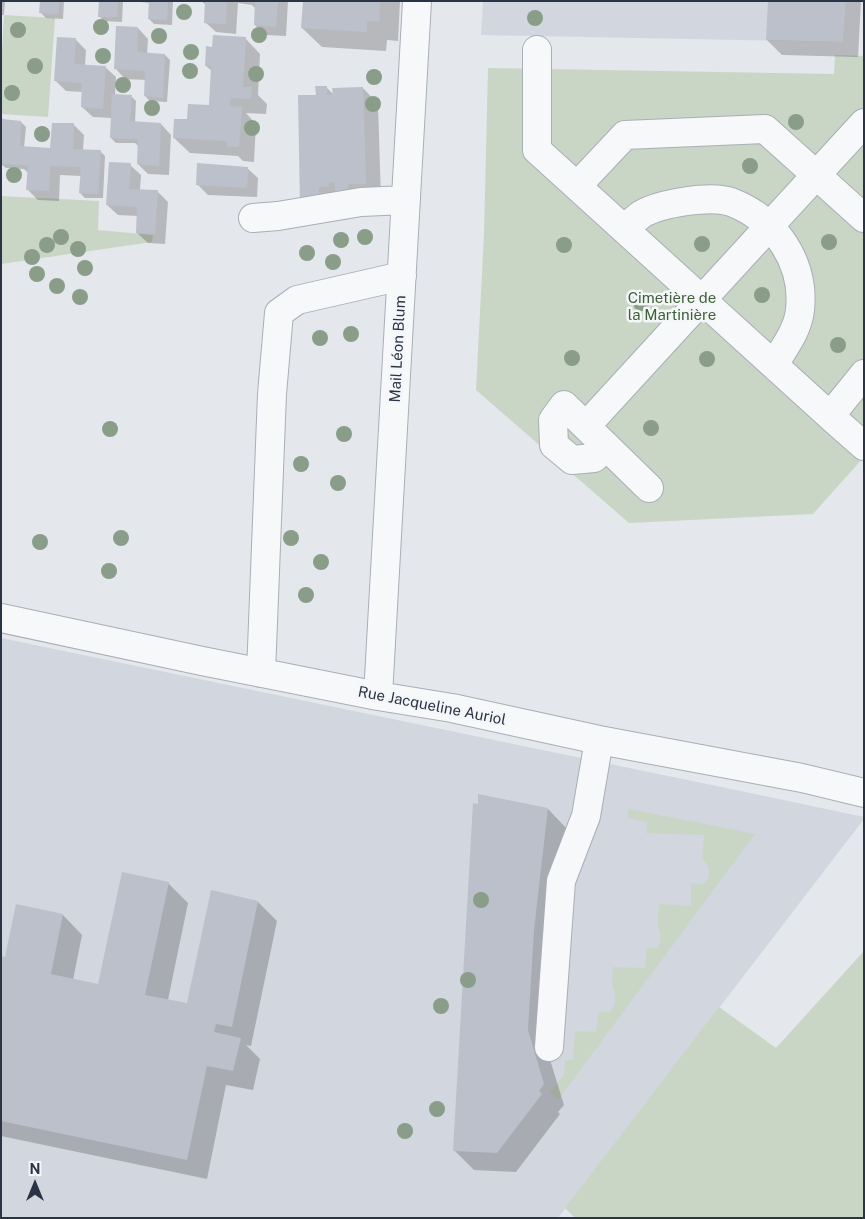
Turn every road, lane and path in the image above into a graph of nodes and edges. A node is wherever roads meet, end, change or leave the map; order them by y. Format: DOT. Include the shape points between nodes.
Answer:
graph roads {
  1 [pos="417,1"];
  2 [pos="537,50"];
  3 [pos="864,123"];
  4 [pos="816,174"];
  5 [pos="577,186"];
  6 [pos="406,200"];
  7 [pos="253,218"];
  8 [pos="864,218"];
  9 [pos="769,226"];
  10 [pos="625,229"];
  11 [pos="402,276"];
  12 [pos="701,298"];
  13 [pos="774,364"];
  14 [pos="864,374"];
  15 [pos="830,416"];
  16 [pos="586,426"];
  17 [pos="606,446"];
  18 [pos="864,446"];
  19 [pos="649,488"];
  20 [pos="1,618"];
  21 [pos="261,673"];
  22 [pos="378,696"];
  23 [pos="599,740"];
  24 [pos="864,792"];
  25 [pos="549,1047"];
  1 -- 6 [label="street, Mail Léon Blum"];
  2 -- 5 [label="street" via="537,150"];
  3 -- 4 [label="street"];
  4 -- 5 [label="street" via="765,129 625,135"];
  4 -- 8 [label="street"];
  4 -- 9 [label="street"];
  5 -- 10 [label="street"];
  6 -- 7 [label="street" via="361,202"];
  6 -- 11 [label="street, Mail Léon Blum"];
  9 -- 10 [label="street" via="730,202 706,199 642,214"];
  9 -- 12 [label="street"];
  9 -- 13 [label="street" via="794,261 799,281 800,311 794,333"];
  10 -- 12 [label="street"];
  11 -- 21 [label="street" via="297,300 278,313"];
  11 -- 22 [label="street, Mail Léon Blum"];
  12 -- 13 [label="street"];
  12 -- 16 [label="street"];
  13 -- 15 [label="street"];
  14 -- 15 [label="street"];
  15 -- 18 [label="street"];
  16 -- 17 [label="street"];
  16 -- 17 [label="street" via="564,405 553,420 554,444 572,460 594,458"];
  17 -- 19 [label="street"];
  20 -- 21 [label="street, Rue Jacqueline Auriol"];
  21 -- 22 [label="street, Rue Jacqueline Auriol"];
  22 -- 23 [label="street, Rue Jacqueline Auriol" via="452,708"];
  23 -- 24 [label="street, Rue Jacqueline Auriol"];
  23 -- 25 [label="street" via="586,816 561,881"];
}
